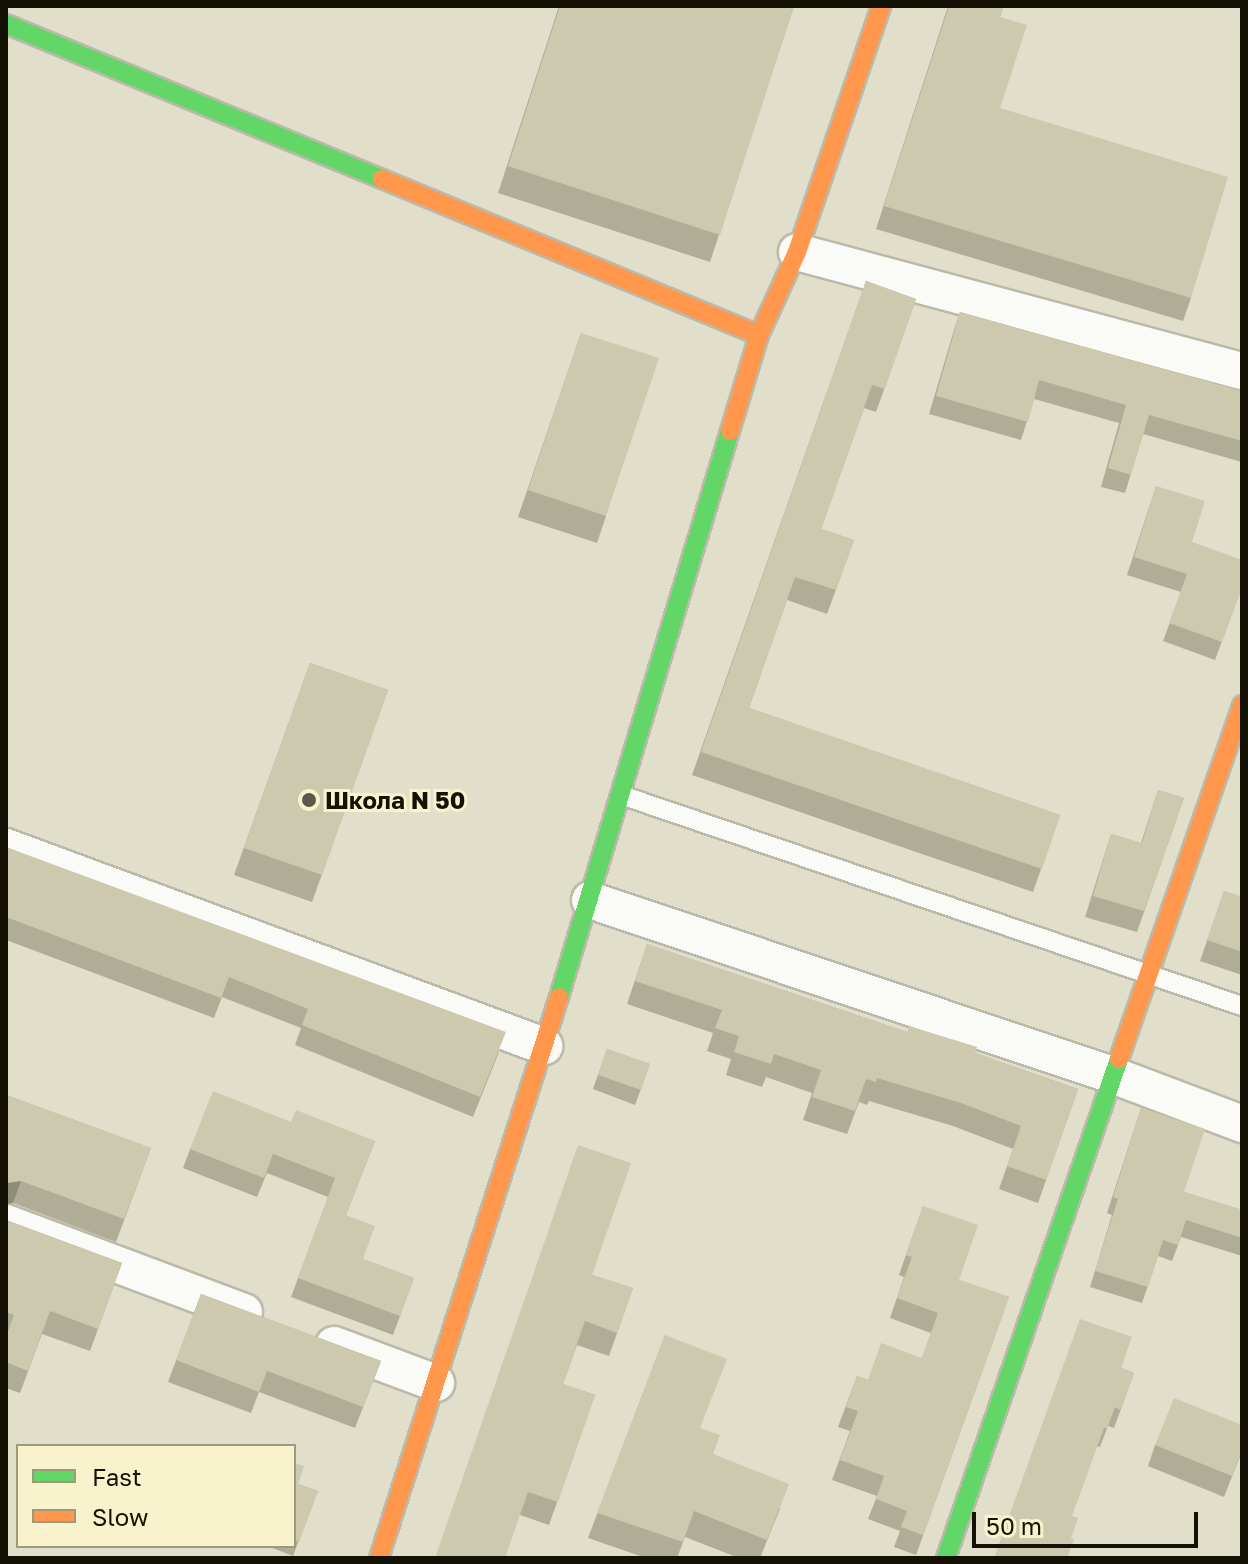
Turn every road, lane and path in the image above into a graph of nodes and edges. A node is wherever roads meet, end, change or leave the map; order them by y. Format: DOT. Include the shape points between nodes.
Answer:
graph roads {
  1 [pos="881,6"];
  2 [pos="6,24"];
  3 [pos="797,252"];
  4 [pos="759,335"];
  5 [pos="1242,371"];
  6 [pos="1242,705"];
  7 [pos="621,795"];
  8 [pos="6,847"];
  9 [pos="590,900"];
  10 [pos="1149,974"];
  11 [pos="1242,1006"];
  12 [pos="544,1046"];
  13 [pos="1115,1076"];
  14 [pos="1242,1124"];
  15 [pos="6,1223"];
  16 [pos="436,1383"];
  17 [pos="379,1558"];
  18 [pos="946,1558"];
  1 -- 3 [label="street"];
  2 -- 4 [label="street"];
  3 -- 4 [label="street"];
  3 -- 5 [label="street"];
  4 -- 7 [label="street"];
  6 -- 10 [label="street"];
  7 -- 9 [label="street"];
  7 -- 10 [label="lane"];
  8 -- 12 [label="street"];
  9 -- 12 [label="street"];
  9 -- 13 [label="street"];
  10 -- 11 [label="lane"];
  10 -- 13 [label="street"];
  12 -- 16 [label="street"];
  13 -- 14 [label="street"];
  13 -- 18 [label="street"];
  15 -- 16 [label="street"];
  16 -- 17 [label="street"];
}
